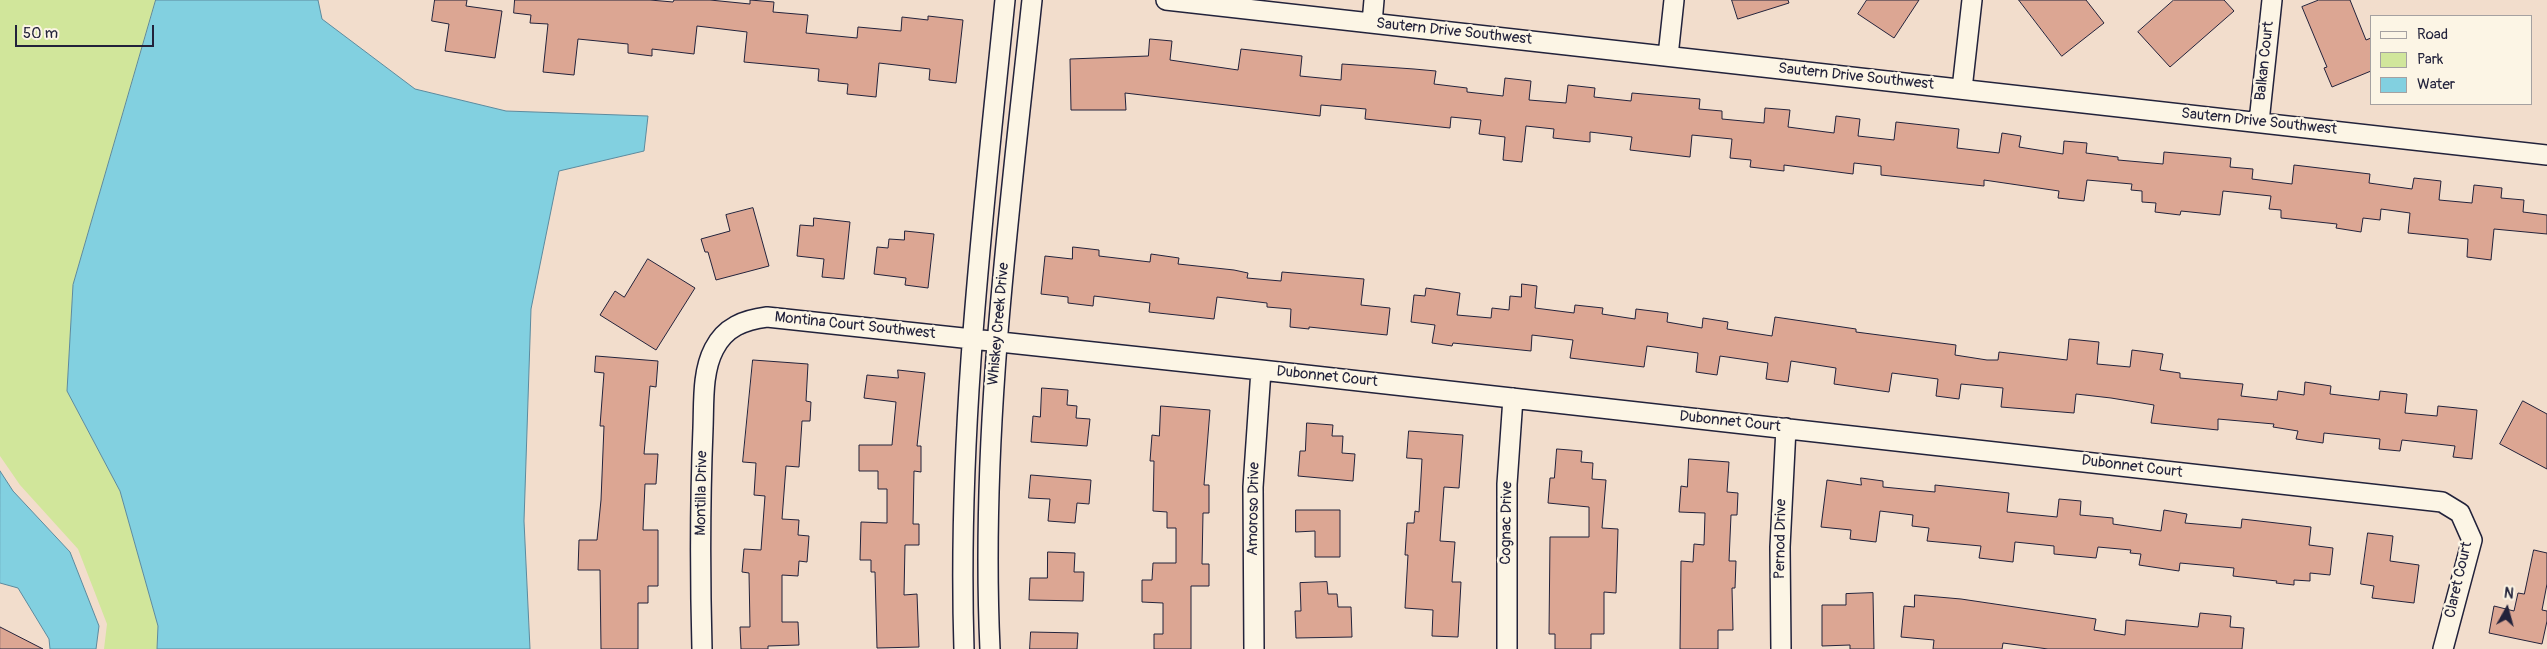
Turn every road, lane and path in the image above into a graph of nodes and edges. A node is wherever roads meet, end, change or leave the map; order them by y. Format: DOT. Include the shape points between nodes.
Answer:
graph roads {
  1 [pos="1005,0"];
  2 [pos="1032,0"];
  3 [pos="1166,0"];
  4 [pos="1374,0"];
  5 [pos="1674,0"];
  6 [pos="1972,0"];
  7 [pos="2272,0"];
  8 [pos="1372,23"];
  9 [pos="1668,56"];
  10 [pos="1962,89"];
  11 [pos="2259,122"];
  12 [pos="2547,155"];
  13 [pos="971,338"];
  14 [pos="720,340"];
  15 [pos="997,341"];
  16 [pos="1261,370"];
  17 [pos="1513,398"];
  18 [pos="1786,428"];
  19 [pos="2460,513"];
  20 [pos="702,649"];
  21 [pos="964,649"];
  22 [pos="990,649"];
  23 [pos="1254,649"];
  24 [pos="1507,649"];
  25 [pos="1781,649"];
  26 [pos="2443,649"];
  1 -- 13 [label="street, Whiskey Creek Drive"];
  2 -- 15 [label="street, Whiskey Creek Drive"];
  3 -- 8 [label="street, Sautern Drive Southwest"];
  4 -- 8 [label="street"];
  5 -- 9 [label="street"];
  6 -- 10 [label="street"];
  7 -- 11 [label="street, Balkan Court"];
  8 -- 9 [label="street, Sautern Drive Southwest"];
  9 -- 10 [label="street, Sautern Drive Southwest"];
  10 -- 11 [label="street, Sautern Drive Southwest"];
  11 -- 12 [label="street, Sautern Drive Southwest"];
  13 -- 14 [label="street, Montina Court Southwest" via="767,317 746,320 727,331"];
  13 -- 15 [label="street, Montina Court Southwest"];
  13 -- 21 [label="street, Whiskey Creek Drive" via="962,504"];
  14 -- 20 [label="street, Montilla Drive" via="707,371 705,391 701,474"];
  15 -- 16 [label="street, Dubonnet Court"];
  15 -- 22 [label="street, Whiskey Creek Drive" via="988,535"];
  16 -- 17 [label="street, Dubonnet Court"];
  16 -- 23 [label="street, Amoroso Drive" via="1253,487"];
  17 -- 18 [label="street, Dubonnet Court"];
  17 -- 24 [label="street, Cognac Drive" via="1507,484"];
  18 -- 19 [label="street, Dubonnet Court" via="2442,502"];
  18 -- 25 [label="street, Pernod Drive" via="1780,547"];
  19 -- 26 [label="street, Claret Court" via="2472,540"];
}
